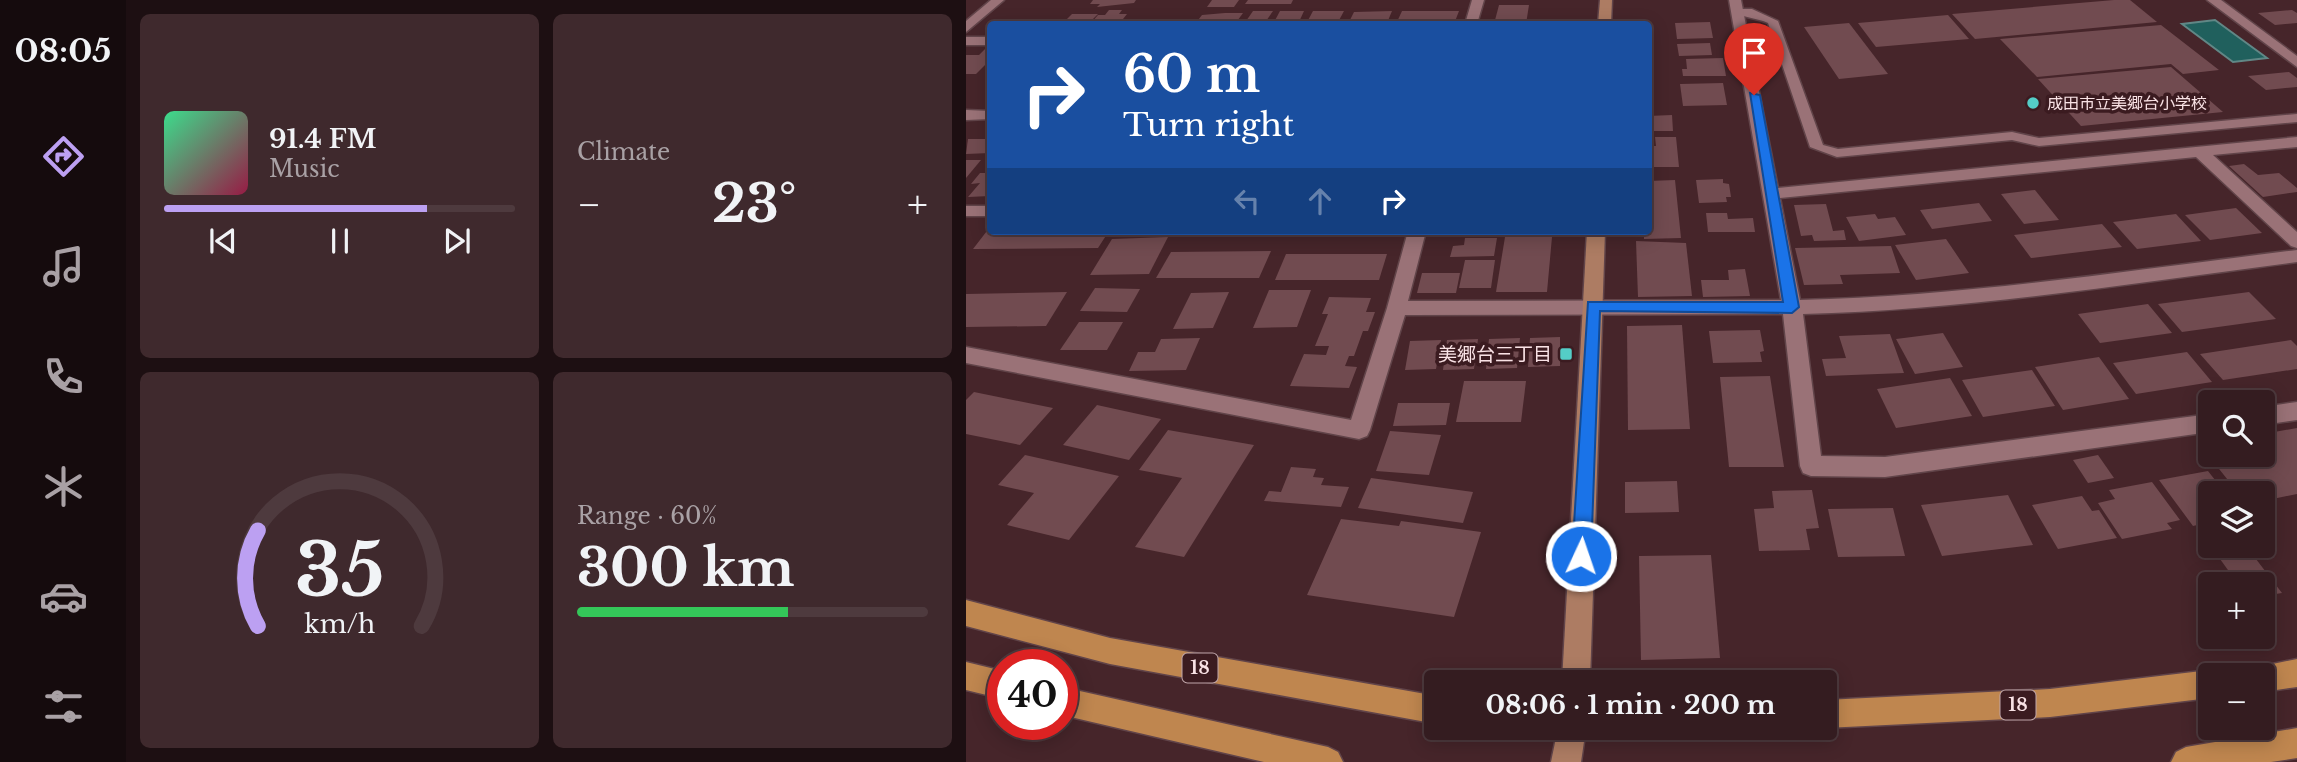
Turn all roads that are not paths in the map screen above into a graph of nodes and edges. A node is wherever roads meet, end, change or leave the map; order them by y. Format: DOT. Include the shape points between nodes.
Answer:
graph roads {
  1 [pos="998,0"];
  2 [pos="1478,0"];
  3 [pos="1606,0"];
  4 [pos="2213,0"];
  5 [pos="1736,6"];
  6 [pos="1472,21"];
  7 [pos="1605,21"];
  8 [pos="966,28"];
  9 [pos="966,41"];
  10 [pos="987,41"];
  11 [pos="2297,63"];
  12 [pos="966,115"];
  13 [pos="987,115"];
  14 [pos="2297,118"];
  15 [pos="2297,142"];
  16 [pos="2200,151"];
  17 [pos="1771,194"];
  18 [pos="966,211"];
  19 [pos="987,211"];
  20 [pos="1416,235"];
  21 [pos="1596,235"];
  22 [pos="2297,242"];
  23 [pos="2297,256"];
  24 [pos="1593,306"];
  25 [pos="1792,307"];
  26 [pos="1397,308"];
  27 [pos="966,355"];
  28 [pos="2297,411"];
  29 [pos="2275,414"];
  30 [pos="2198,425"];
  31 [pos="966,613"];
  32 [pos="1577,670"];
  33 [pos="2297,673"];
  34 [pos="966,676"];
  35 [pos="2275,676"];
  36 [pos="987,681"];
  37 [pos="2198,685"];
  38 [pos="1078,705"];
  39 [pos="1424,707"];
  40 [pos="1837,713"];
  41 [pos="1570,740"];
  42 [pos="2297,743"];
  43 [pos="1328,762"];
  44 [pos="1566,762"];
  45 [pos="2186,762"];
  1 -- 8 [label="street"];
  2 -- 6 [label="street"];
  3 -- 7 [label="street"];
  4 -- 11 [label="street"];
  5 -- 14 [label="lane" via="1773,21 1817,147 1826,151 2012,136 2039,142"];
  5 -- 17 [label="street"];
  9 -- 10 [label="street"];
  12 -- 13 [label="street"];
  15 -- 16 [label="street"];
  16 -- 17 [label="street"];
  16 -- 22 [label="street"];
  17 -- 25 [label="street"];
  18 -- 19 [label="street"];
  20 -- 26 [label="street"];
  21 -- 24 [label="street"];
  23 -- 25 [label="street" via="2014,291 1872,305"];
  24 -- 25 [label="street"];
  24 -- 26 [label="street"];
  24 -- 32 [label="street"];
  25 -- 30 [label="street" via="1811,466 1885,467"];
  26 -- 27 [label="street" via="1359,430"];
  28 -- 29 [label="street"];
  31 -- 39 [label="main road, 18" via="1110,651"];
  33 -- 35 [label="main road"];
  34 -- 36 [label="main road"];
  37 -- 40 [label="main road, 18" via="2050,703"];
  38 -- 43 [label="main road"];
  41 -- 44 [label="street"];
  42 -- 45 [label="main road"];
}
